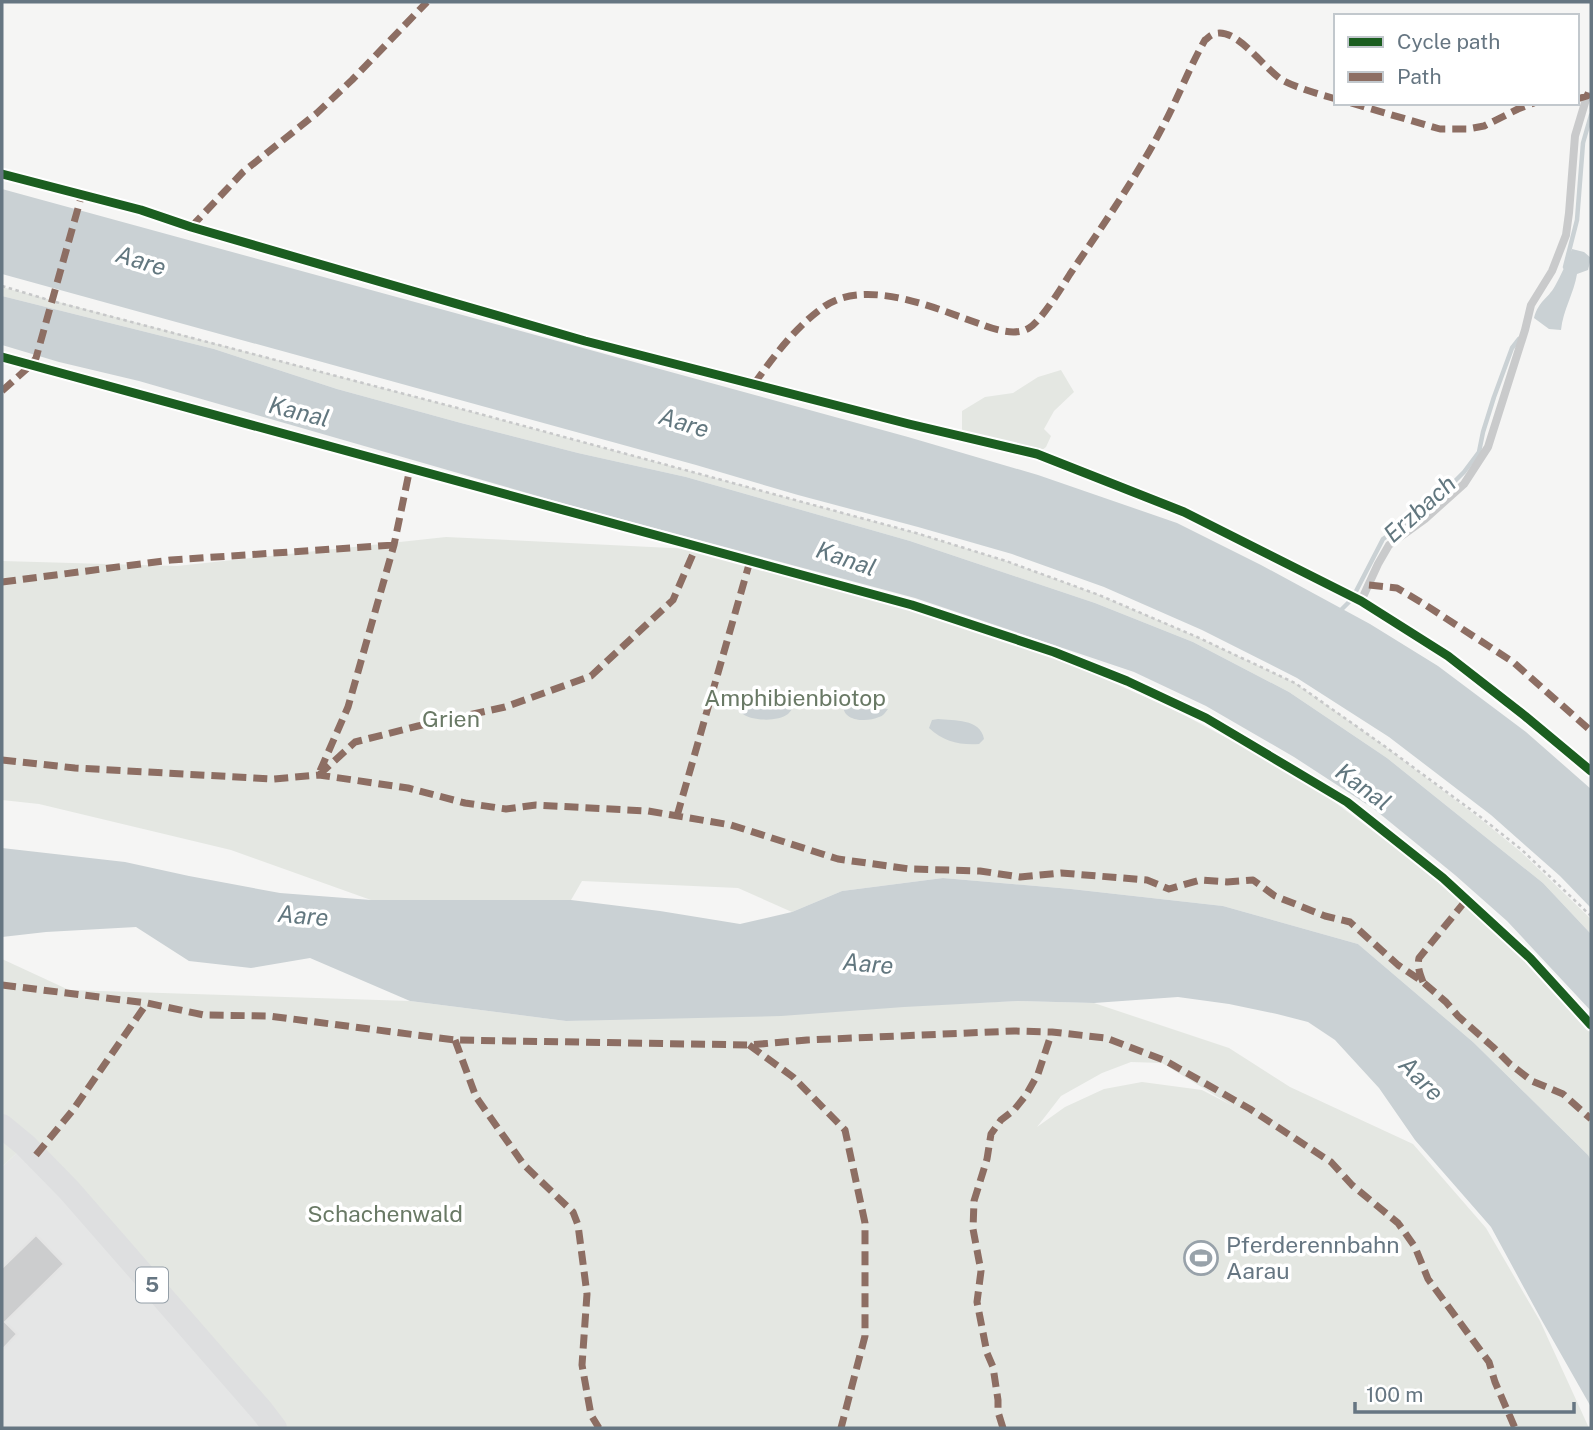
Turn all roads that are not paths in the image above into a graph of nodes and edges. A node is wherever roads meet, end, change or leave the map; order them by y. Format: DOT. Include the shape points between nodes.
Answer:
graph roads {
  1 [pos="1591,96"];
  2 [pos="2,174"];
  3 [pos="2,357"];
  4 [pos="1361,601"];
  5 [pos="1591,771"];
  6 [pos="1591,1025"];
  7 [pos="2,1126"];
  8 [pos="275,1428"];
  1 -- 4 [label="lane" via="1587,96 1575,136 1566,235 1552,271 1531,305 1488,447 1464,484 1389,545"];
  2 -- 4 [label="lane" via="141,210 585,341 1037,454 1184,512"];
  3 -- 6 [label="lane" via="912,605 1127,681 1206,718 1347,802 1443,878 1530,958"];
  4 -- 5 [label="lane" via="1448,656"];
  7 -- 8 [label="main road, 5" via="69,1190"];
}
